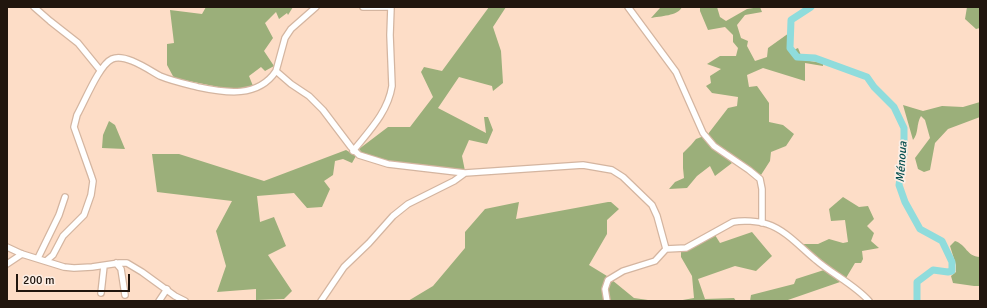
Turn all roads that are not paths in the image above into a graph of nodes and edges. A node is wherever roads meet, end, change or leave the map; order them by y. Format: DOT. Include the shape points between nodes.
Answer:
graph roads {
  1 [pos="34,7"];
  2 [pos="316,7"];
  3 [pos="363,7"];
  4 [pos="390,7"];
  5 [pos="628,7"];
  6 [pos="100,70"];
  7 [pos="277,74"];
  8 [pos="353,151"];
  9 [pos="465,174"];
  10 [pos="65,197"];
  11 [pos="762,223"];
  12 [pos="7,248"];
  13 [pos="666,249"];
  14 [pos="22,254"];
  15 [pos="38,258"];
  16 [pos="46,261"];
  17 [pos="116,263"];
  18 [pos="7,264"];
  19 [pos="104,266"];
  20 [pos="166,289"];
  21 [pos="101,293"];
  22 [pos="125,295"];
  23 [pos="159,301"];
  24 [pos="185,301"];
  25 [pos="321,301"];
  26 [pos="607,301"];
  27 [pos="869,301"];
  1 -- 6 [label="street" via="78,43"];
  2 -- 7 [label="street" via="291,29 285,38"];
  3 -- 4 [label="street"];
  4 -- 8 [label="street" via="391,94 375,124"];
  5 -- 11 [label="street" via="676,72 703,133 714,146 760,179"];
  6 -- 7 [label="street" via="112,59 125,59 169,79 231,93 255,89"];
  6 -- 16 [label="street" via="77,115 74,127 93,181 91,195 84,215 63,236 53,255"];
  7 -- 8 [label="street" via="309,96 323,110"];
  8 -- 9 [label="street" via="365,158 388,164"];
  9 -- 13 [label="street" via="583,165 612,170 652,205"];
  9 -- 25 [label="street" via="417,199 393,216 344,267"];
  10 -- 15 [label="street"];
  11 -- 13 [label="street" via="733,222 686,248"];
  11 -- 27 [label="street" via="787,236"];
  12 -- 14 [label="street"];
  13 -- 26 [label="street" via="656,261 612,276 605,289"];
  14 -- 15 [label="street"];
  14 -- 18 [label="street"];
  15 -- 16 [label="street"];
  16 -- 19 [label="street" via="74,268"];
  17 -- 19 [label="street"];
  17 -- 20 [label="street" via="131,265"];
  17 -- 22 [label="street" via="121,269"];
  19 -- 21 [label="street"];
  20 -- 23 [label="street"];
  20 -- 24 [label="street"];
}
